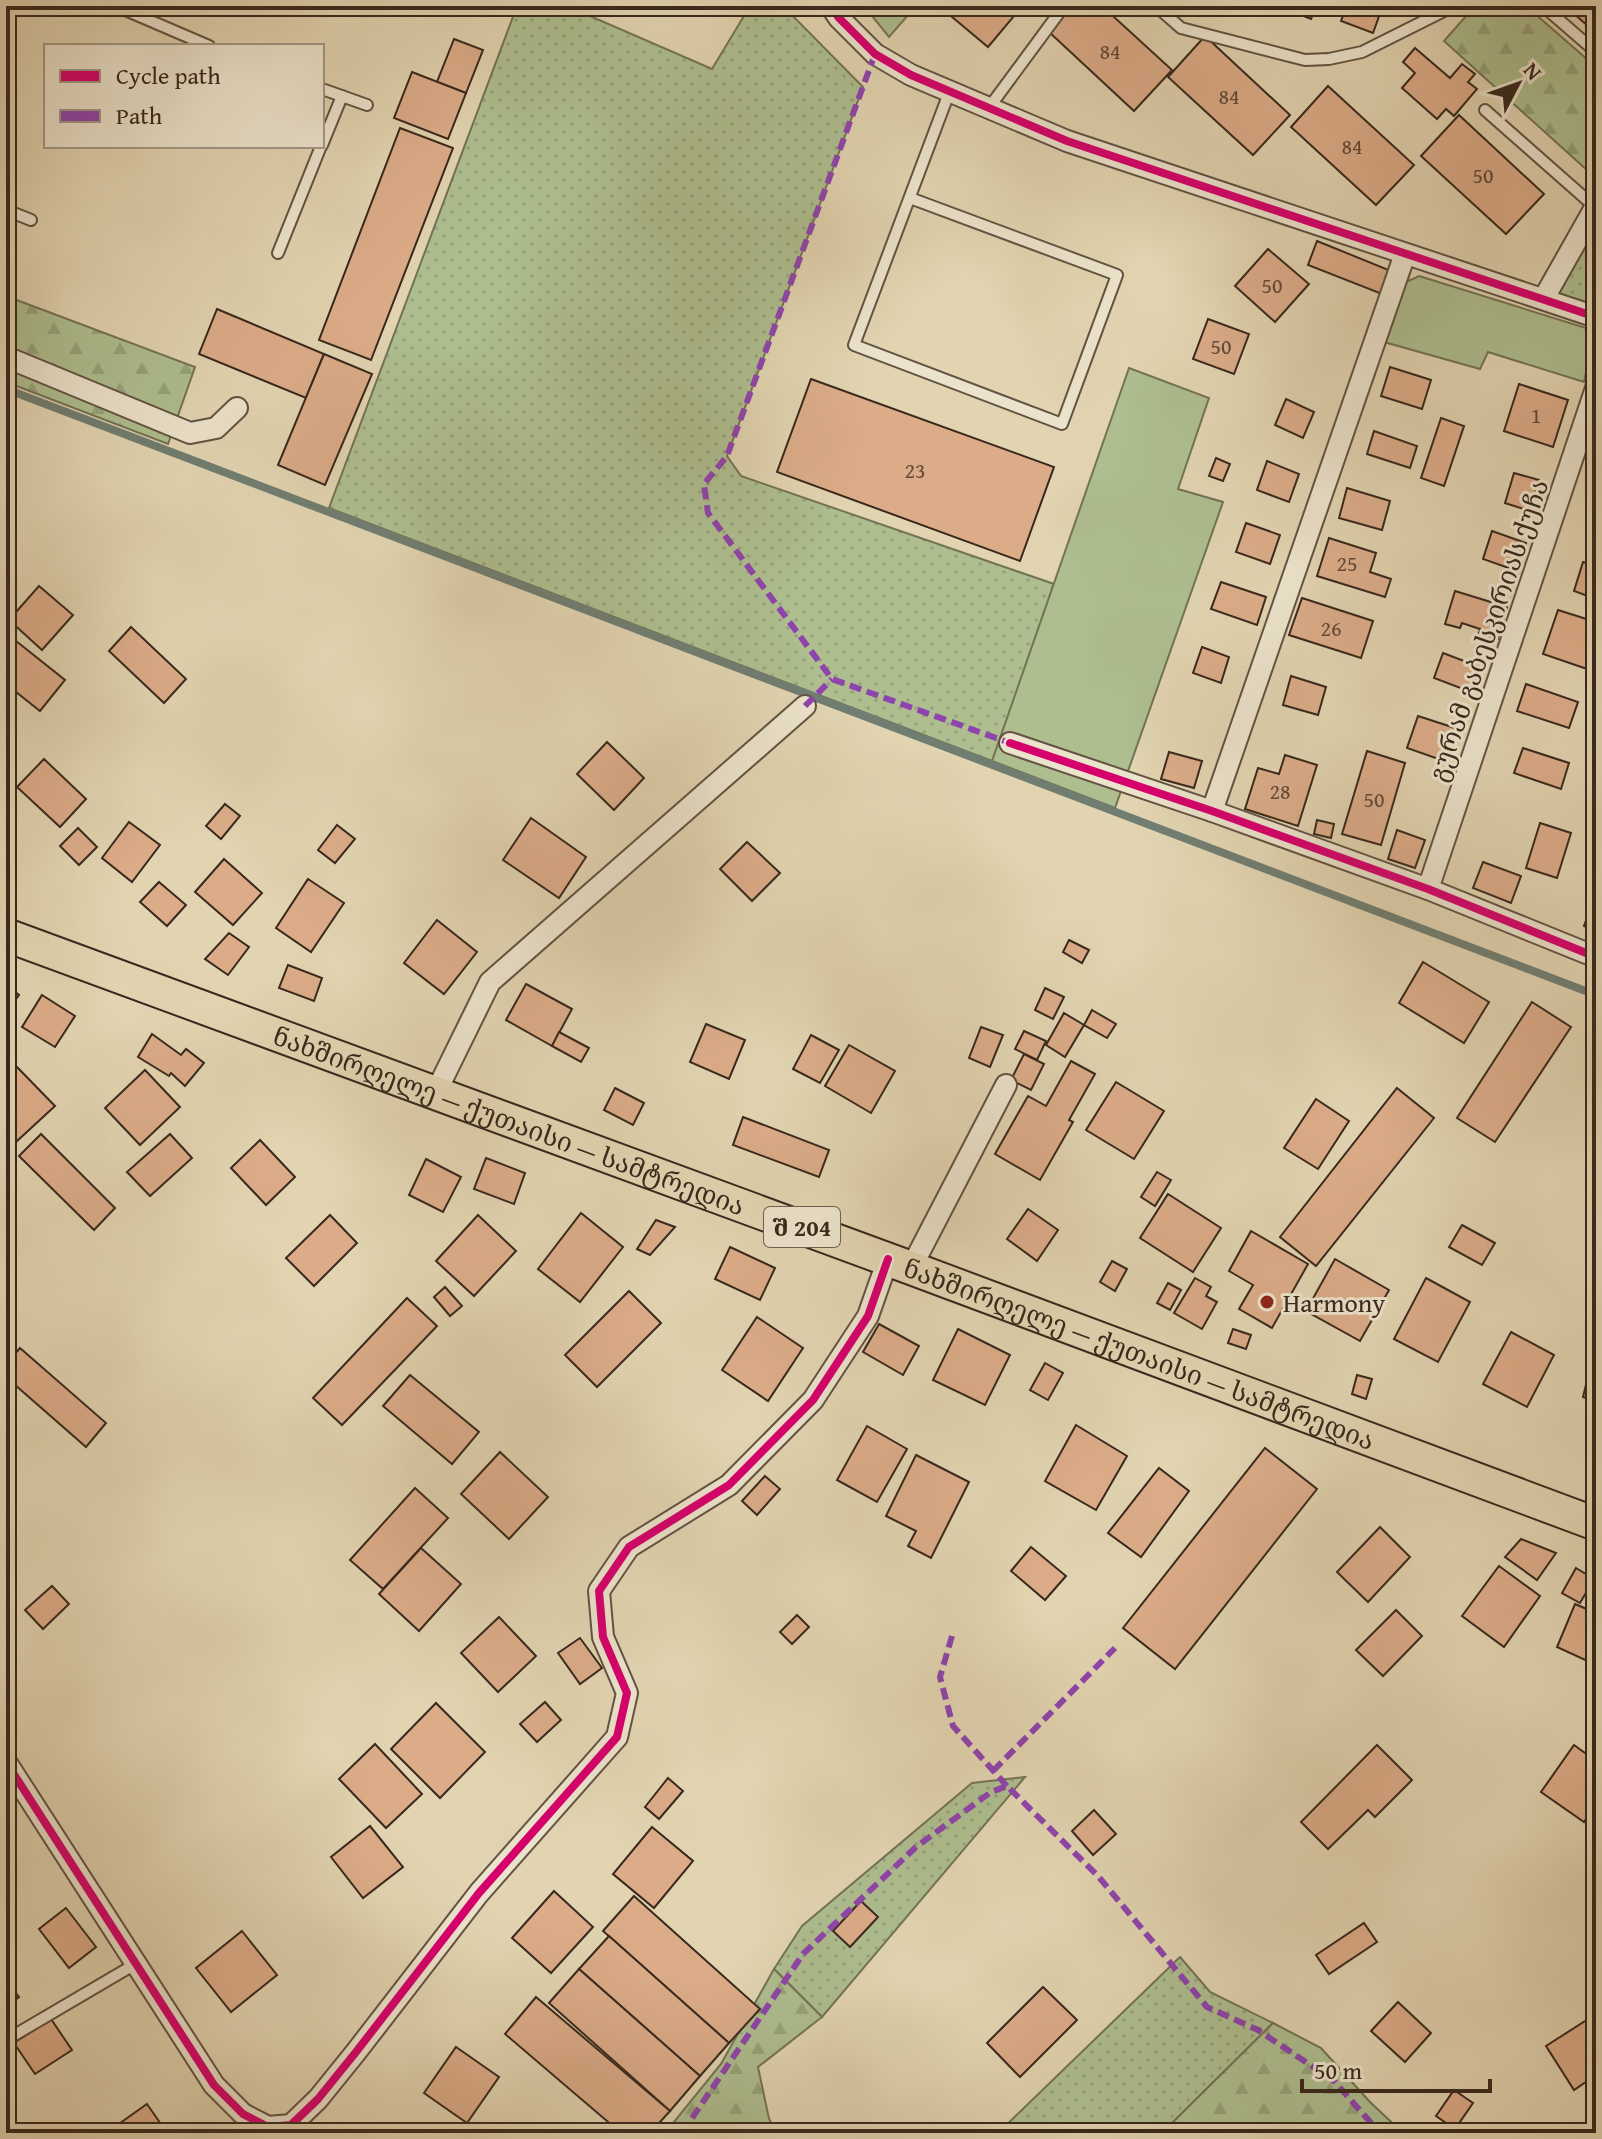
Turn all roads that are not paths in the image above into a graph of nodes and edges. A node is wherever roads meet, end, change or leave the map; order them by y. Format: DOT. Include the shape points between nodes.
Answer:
graph roads {
  1 [pos="116,6"];
  2 [pos="831,6"];
  3 [pos="1064,6"];
  4 [pos="1156,6"];
  5 [pos="1454,6"];
  6 [pos="1543,6"];
  7 [pos="204,44"];
  8 [pos="1596,52"];
  9 [pos="324,90"];
  10 [pos="949,93"];
  11 [pos="342,96"];
  12 [pos="367,105"];
  13 [pos="988,109"];
  14 [pos="1485,110"];
  15 [pos="324,140"];
  16 [pos="321,148"];
  17 [pos="910,198"];
  18 [pos="1596,207"];
  19 [pos="6,210"];
  20 [pos="31,220"];
  21 [pos="278,253"];
  22 [pos="1405,254"];
  23 [pos="1544,298"];
  24 [pos="1596,317"];
  25 [pos="6,357"];
  26 [pos="1596,388"];
  27 [pos="237,408"];
  28 [pos="805,706"];
  29 [pos="1010,743"];
  30 [pos="1212,811"];
  31 [pos="1428,889"];
  32 [pos="6,935"];
  33 [pos="1596,957"];
  34 [pos="1006,1085"];
  35 [pos="436,1092"];
  36 [pos="900,1263"];
  37 [pos="1596,1524"];
  38 [pos="6,1762"];
  39 [pos="137,1963"];
  40 [pos="6,2040"];
  1 -- 7 [label="lane"];
  2 -- 10 [label="street" via="875,54"];
  3 -- 13 [label="lane"];
  4 -- 5 [label="lane" via="1181,28 1305,60 1362,52"];
  6 -- 8 [label="lane"];
  9 -- 11 [label="lane"];
  10 -- 13 [label="street"];
  10 -- 17 [label="lane"];
  11 -- 12 [label="lane"];
  11 -- 15 [label="lane"];
  13 -- 22 [label="street" via="1067,141"];
  14 -- 18 [label="lane"];
  16 -- 21 [label="lane"];
  17 -- 17 [label="lane" via="854,345 1062,424 1117,275"];
  18 -- 23 [label="street"];
  19 -- 20 [label="lane"];
  22 -- 23 [label="street"];
  22 -- 30 [label="street"];
  23 -- 24 [label="street"];
  25 -- 27 [label="street" via="190,433 216,428"];
  26 -- 31 [label="street, გურამ გაბესკირიას ქუჩა"];
  28 -- 35 [label="street" via="490,982"];
  29 -- 30 [label="street"];
  30 -- 31 [label="street"];
  31 -- 33 [label="street"];
  32 -- 35 [label="main road, ნახშირღელე — ქუთაისი — სამტრედია / შ 204"];
  34 -- 36 [label="street"];
  35 -- 36 [label="main road, ნახშირღელე — ქუთაისი — სამტრედია / შ 204"];
  36 -- 37 [label="main road, ნახშირღელე — ქუთაისი — სამტრედია / შ 204"];
  36 -- 39 [label="street" via="813,1400 729,1485 629,1547 599,1591 603,1637 627,1693 617,1737 479,1893 347,2064 291,2125 268,2127 243,2114 214,2085"];
  38 -- 39 [label="street"];
  39 -- 40 [label="lane"];
}
